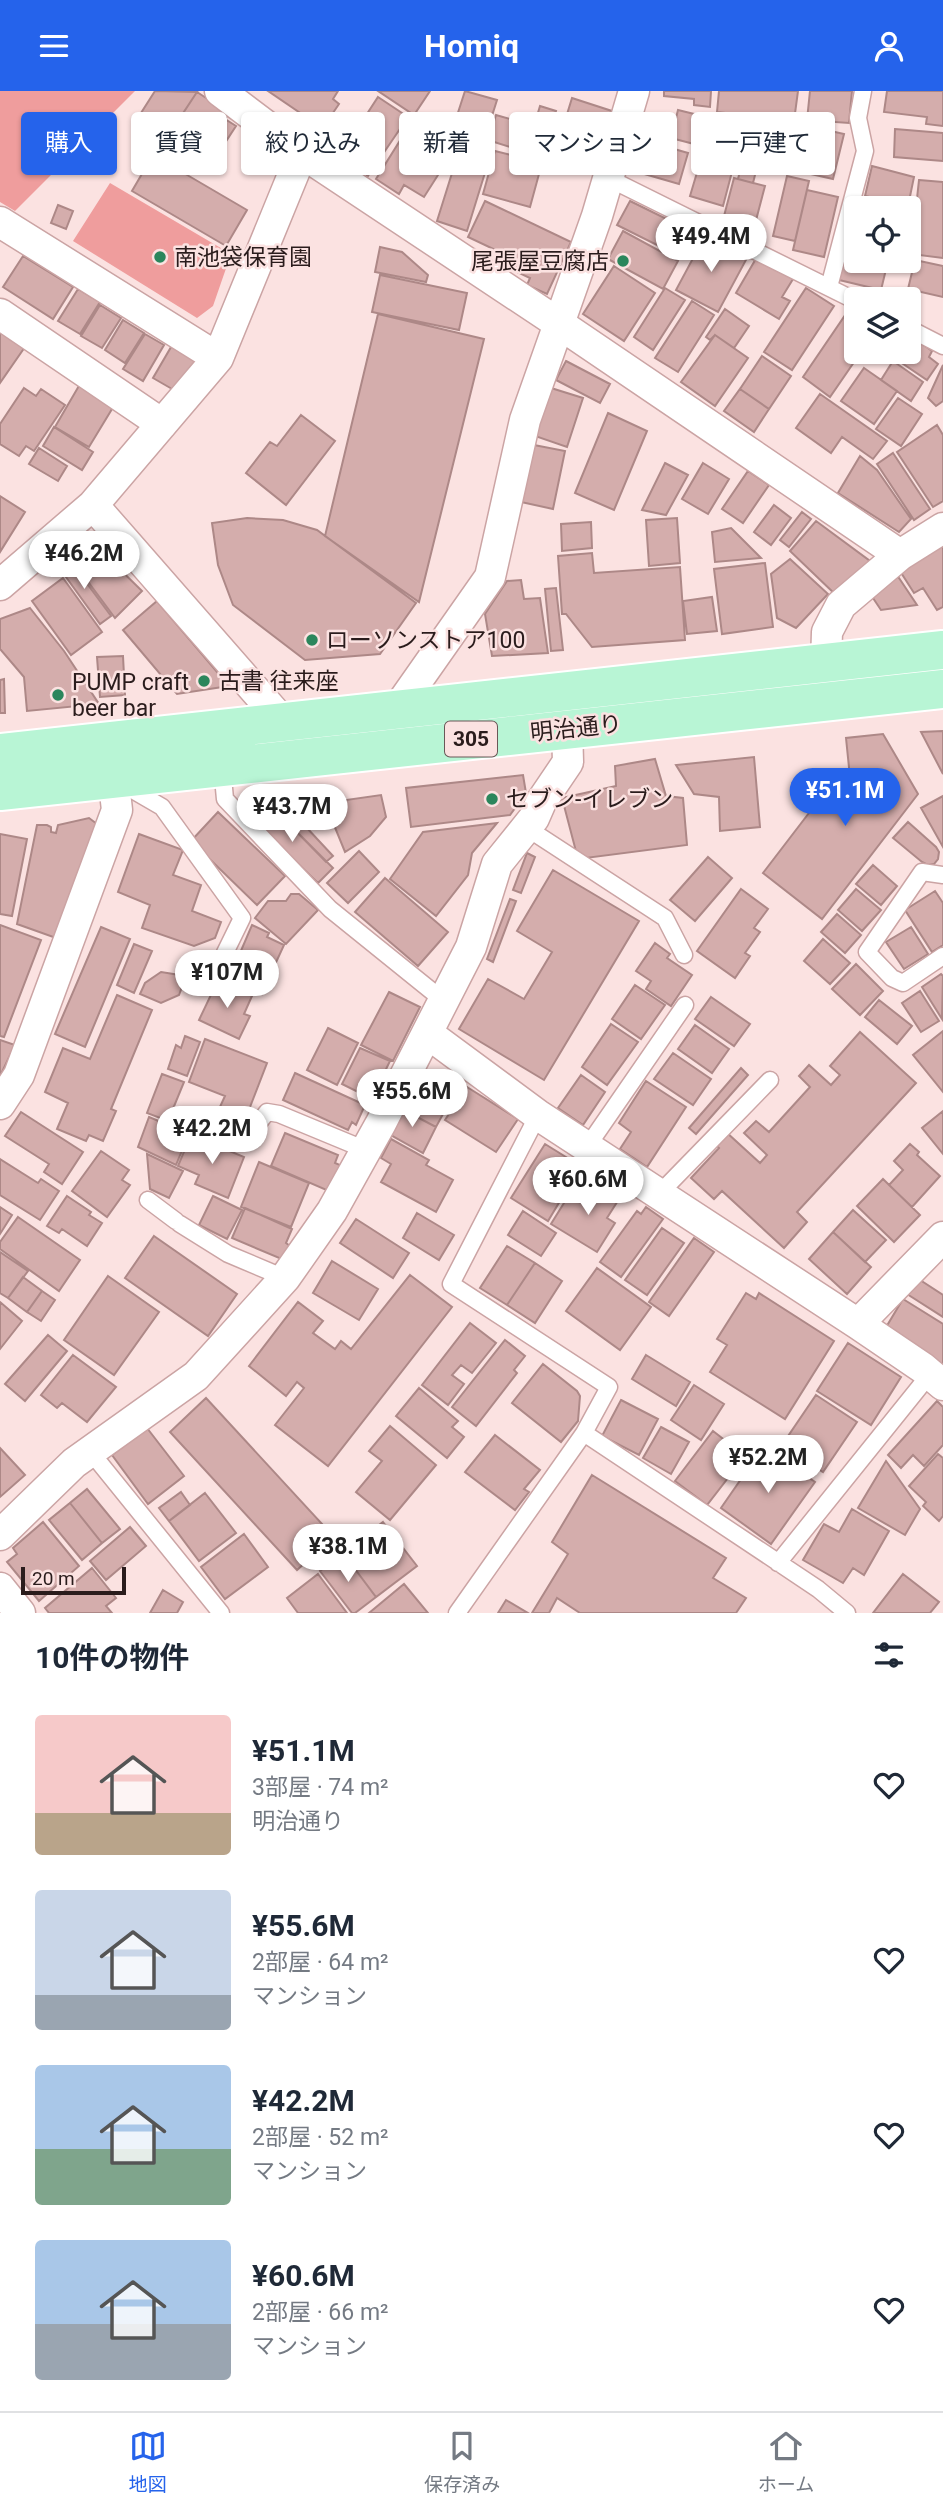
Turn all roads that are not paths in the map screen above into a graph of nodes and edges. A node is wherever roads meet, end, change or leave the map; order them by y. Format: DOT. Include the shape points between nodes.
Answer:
graph roads {
  1 [pos="220,91"];
  2 [pos="634,91"];
  3 [pos="863,91"];
  4 [pos="248,112"];
  5 [pos="293,175"];
  6 [pos="335,175"];
  7 [pos="608,178"];
  8 [pos="0,222"];
  9 [pos="829,287"];
  10 [pos="844,295"];
  11 [pos="0,314"];
  12 [pos="558,323"];
  13 [pos="921,335"];
  14 [pos="943,346"];
  15 [pos="218,358"];
  16 [pos="162,424"];
  17 [pos="93,505"];
  18 [pos="943,528"];
  19 [pos="900,555"];
  20 [pos="0,585"];
  21 [pos="943,650"];
  22 [pos="827,663"];
  23 [pos="943,689"];
  24 [pos="818,702"];
  25 [pos="397,708"];
  26 [pos="282,721"];
  27 [pos="567,728"];
  28 [pos="110,740"];
  29 [pos="0,753"];
  30 [pos="222,767"];
  31 [pos="113,779"];
  32 [pos="0,792"];
  33 [pos="527,828"];
  34 [pos="943,875"];
  35 [pos="684,955"];
  36 [pos="943,956"];
  37 [pos="221,961"];
  38 [pos="444,1001"];
  39 [pos="685,1005"];
  40 [pos="427,1033"];
  41 [pos="769,1080"];
  42 [pos="0,1104"];
  43 [pos="538,1115"];
  44 [pos="223,1141"];
  45 [pos="587,1147"];
  46 [pos="366,1150"];
  47 [pos="659,1194"];
  48 [pos="148,1200"];
  49 [pos="943,1237"];
  50 [pos="285,1278"];
  51 [pos="858,1324"];
  52 [pos="937,1380"];
  53 [pos="584,1433"];
  54 [pos="90,1451"];
  55 [pos="0,1535"];
  56 [pos="778,1563"];
  57 [pos="0,1588"];
  58 [pos="20,1613"];
  59 [pos="221,1613"];
  60 [pos="457,1613"];
  61 [pos="847,1613"];
  1 -- 4 [label="street"];
  2 -- 7 [label="street"];
  3 -- 9 [label="lane" via="858,118 865,151"];
  5 -- 15 [label="street"];
  6 -- 12 [label="street"];
  7 -- 9 [label="lane"];
  7 -- 12 [label="street"];
  8 -- 15 [label="street"];
  9 -- 10 [label="lane"];
  11 -- 16 [label="street"];
  12 -- 19 [label="street"];
  12 -- 25 [label="street" via="525,420 490,577"];
  13 -- 14 [label="lane"];
  15 -- 16 [label="street"];
  16 -- 17 [label="street"];
  17 -- 20 [label="street"];
  17 -- 26 [label="street"];
  18 -- 19 [label="street"];
  19 -- 22 [label="street" via="841,605 827,632"];
  21 -- 22 [label="main road, 明治通り / 305"];
  22 -- 24 [label="street"];
  22 -- 25 [label="main road, 明治通り / 305"];
  23 -- 24 [label="main road, 明治通り / 305"];
  24 -- 27 [label="main road, 明治通り / 305"];
  25 -- 26 [label="main road, 明治通り / 305"];
  26 -- 28 [label="main road, 明治通り / 305"];
  27 -- 30 [label="main road, 明治通り / 305"];
  27 -- 33 [label="street" via="568,762"];
  28 -- 29 [label="main road, 明治通り / 305"];
  28 -- 31 [label="street"];
  30 -- 31 [label="main road, 明治通り / 305"];
  30 -- 38 [label="lane" via="225,799 330,909"];
  31 -- 32 [label="main road, 明治通り / 305"];
  31 -- 37 [label="lane" via="162,807 242,918"];
  31 -- 42 [label="street" via="117,810 19,1075"];
  33 -- 35 [label="lane" via="665,918"];
  33 -- 38 [label="street" via="497,864 471,947"];
  34 -- 36 [label="lane" via="922,872 867,952 903,983"];
  38 -- 40 [label="street"];
  39 -- 45 [label="lane"];
  40 -- 43 [label="street"];
  40 -- 46 [label="street"];
  41 -- 47 [label="lane"];
  43 -- 45 [label="street"];
  43 -- 53 [label="lane" via="451,1284 609,1387"];
  44 -- 46 [label="lane" via="245,1142 267,1112"];
  45 -- 47 [label="street"];
  46 -- 50 [label="street" via="332,1212"];
  47 -- 51 [label="street"];
  48 -- 50 [label="lane" via="228,1254"];
  49 -- 51 [label="street"];
  50 -- 54 [label="street" via="196,1376"];
  51 -- 52 [label="street"];
  52 -- 56 [label="lane"];
  53 -- 56 [label="lane"];
  53 -- 60 [label="lane"];
  54 -- 55 [label="street"];
  54 -- 59 [label="lane"];
  56 -- 61 [label="lane"];
  57 -- 58 [label="street"];
}
